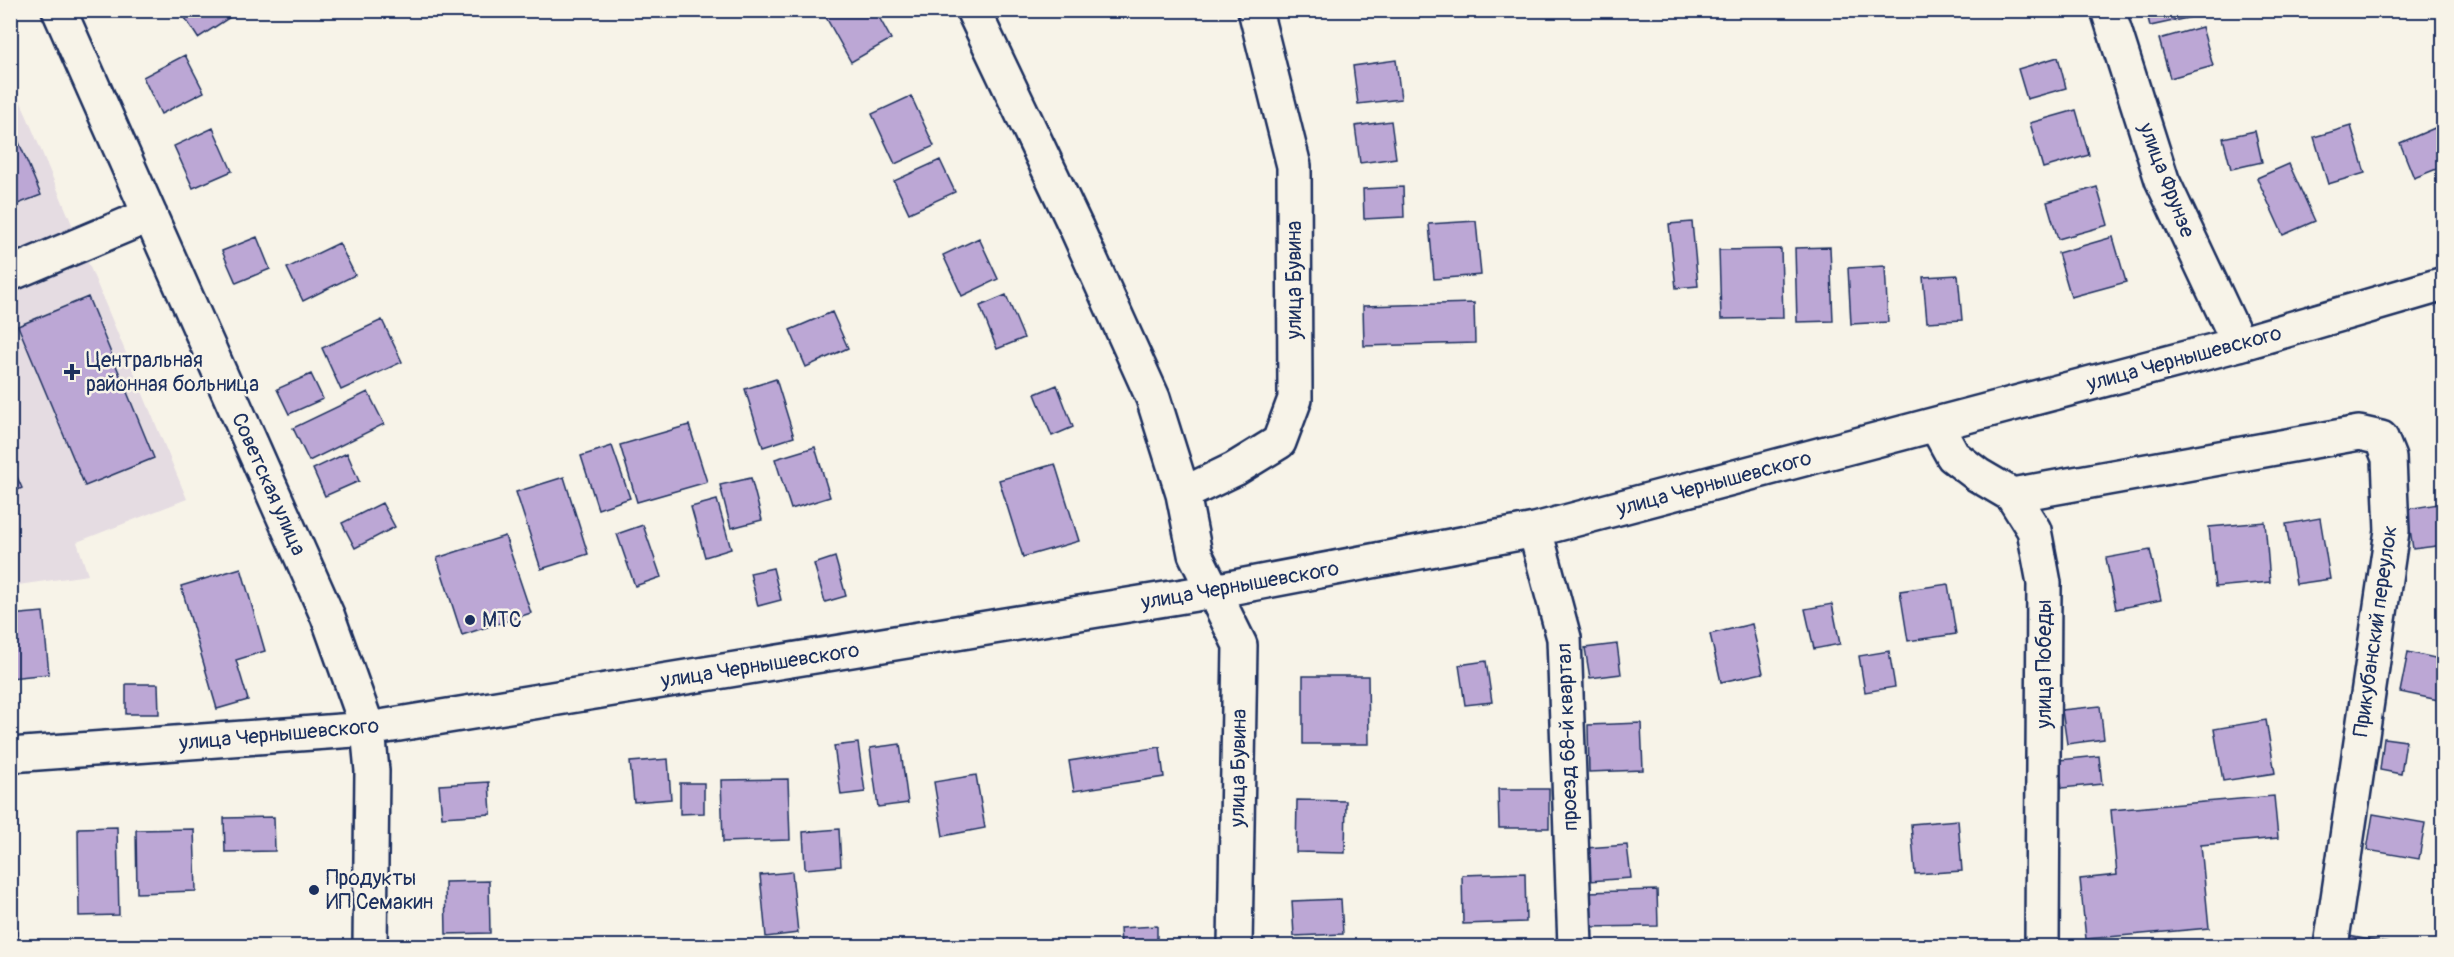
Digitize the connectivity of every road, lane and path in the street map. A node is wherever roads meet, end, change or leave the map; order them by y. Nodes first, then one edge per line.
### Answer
1 (59, 10) edge
2 (973, 10) edge
3 (1255, 10) edge
4 (2108, 10) edge
5 (150, 215) junction
6 (10, 274) edge
7 (2444, 284) edge
8 (2239, 344) junction
9 (1935, 425) junction
10 (1183, 494) junction
11 (2012, 495) junction
12 (1535, 530) junction
13 (1214, 591) junction
14 (368, 729) junction
15 (10, 755) edge
16 (370, 946) edge
17 (1234, 946) edge
18 (1575, 946) edge
19 (2042, 946) edge
20 (2331, 946) edge

1 - 5 street, Советская улица
2 - 10 street, улица Бувина
3 - 10 street, улица Бувина
4 - 8 street, улица Фрунзе
5 - 6 street
5 - 14 street, Советская улица
7 - 8 street, улица Чернышевского
8 - 9 street, улица Чернышевского
9 - 11 street, улица Победы
9 - 12 street, улица Чернышевского
10 - 13 street, улица Бувина
11 - 19 street, улица Победы
11 - 20 street, Прикубанский переулок
12 - 13 street, улица Чернышевского
12 - 18 street, проезд 68-й квартал
13 - 14 street, улица Чернышевского
13 - 17 street, улица Бувина
14 - 15 street, улица Чернышевского
14 - 16 street, Советская улица

